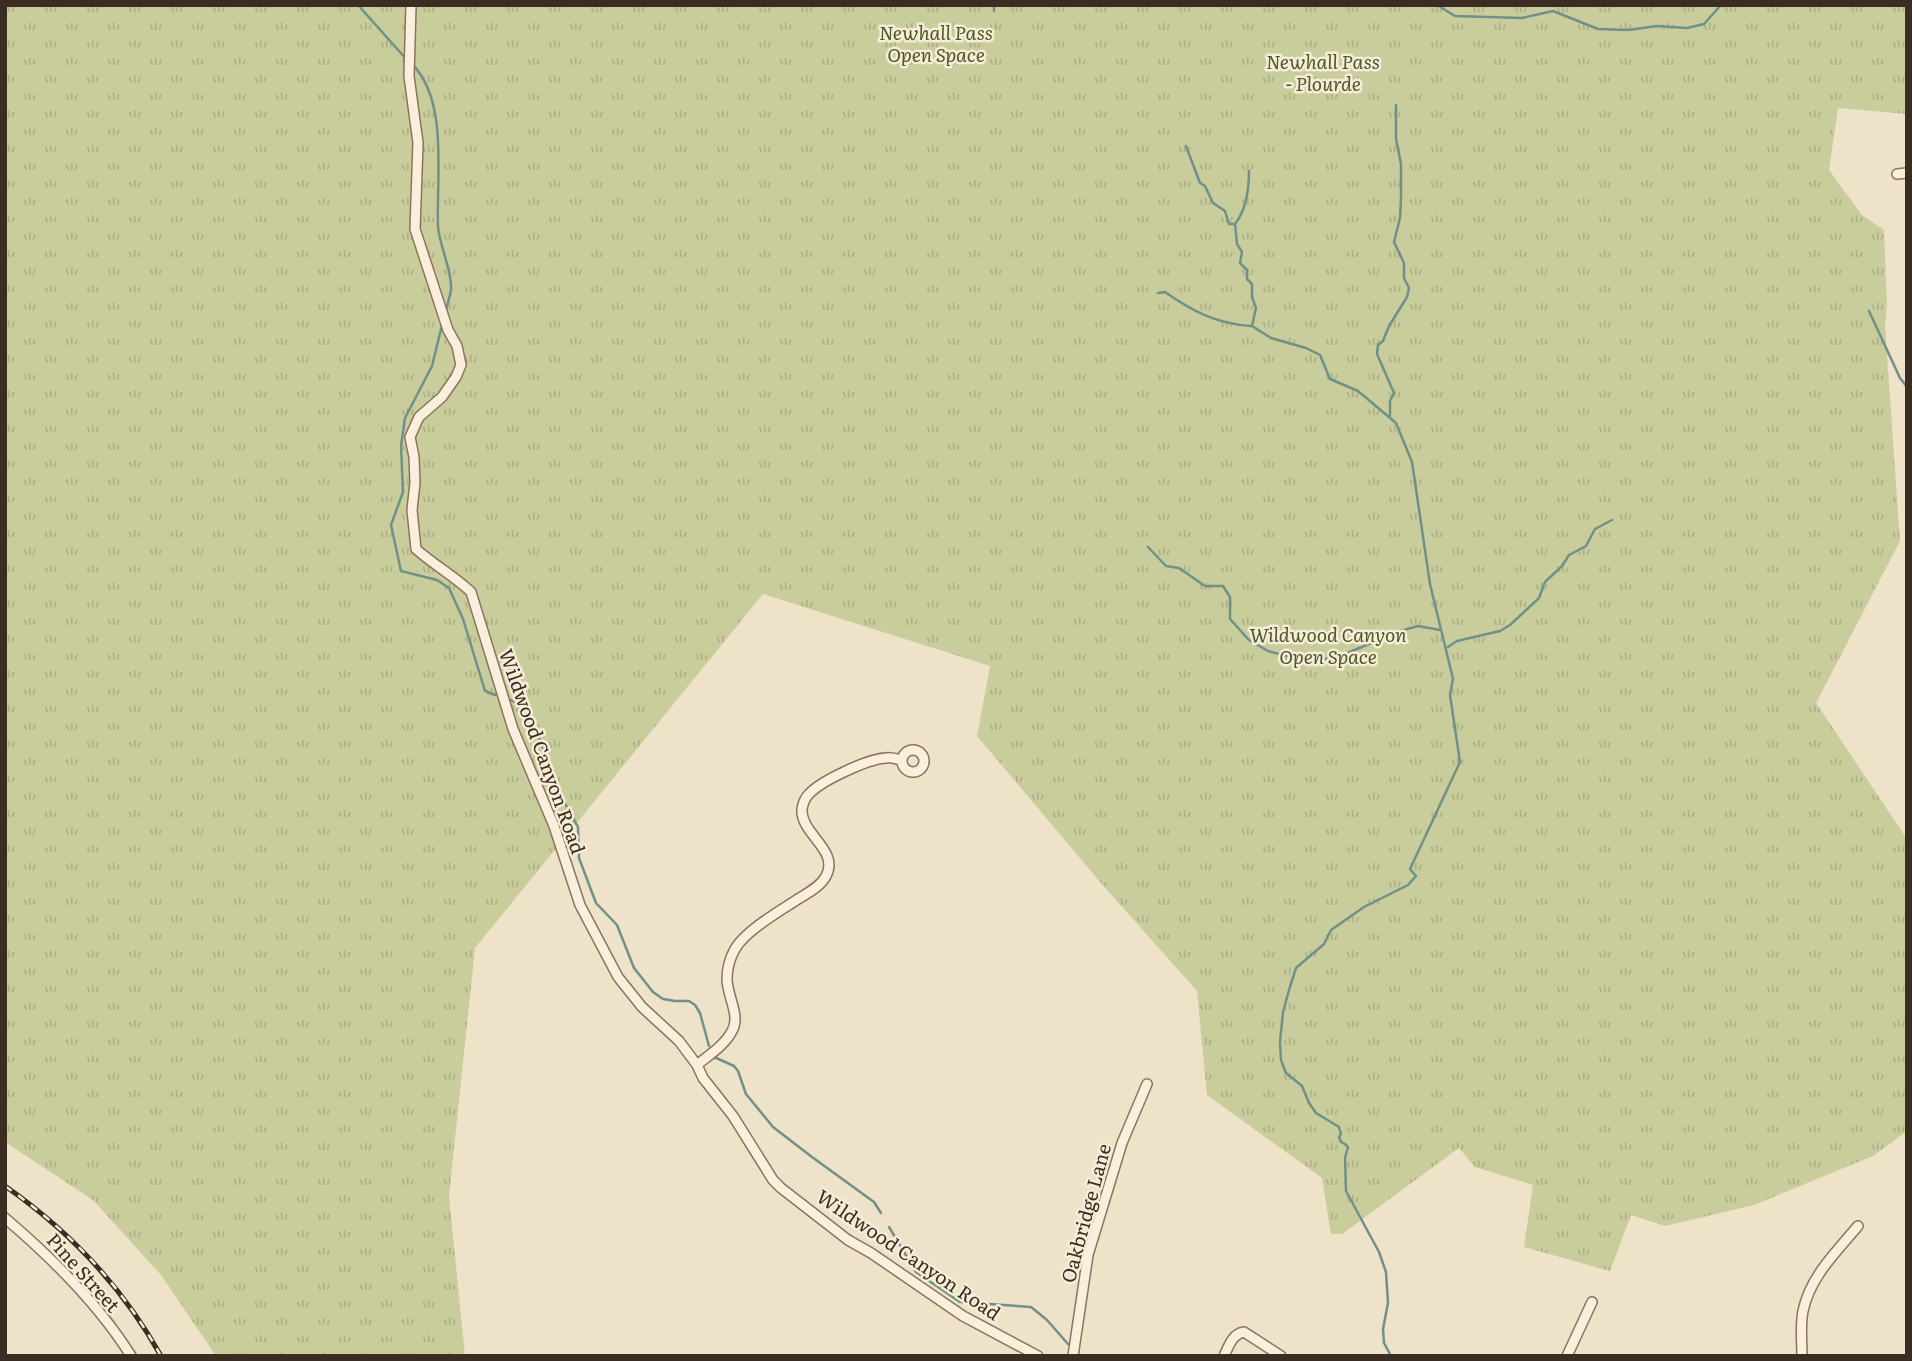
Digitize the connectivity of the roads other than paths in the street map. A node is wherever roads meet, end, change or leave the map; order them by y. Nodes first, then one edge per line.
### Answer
1 (411, 5) edge
2 (901, 760) dead end
3 (697, 1065) junction
4 (1147, 1084) dead end
5 (5, 1218) edge
6 (1858, 1226) dead end
7 (1592, 1302) dead end
8 (131, 1356) edge
9 (1038, 1356) edge
10 (1073, 1356) edge
11 (1224, 1356) edge
12 (1281, 1356) edge
13 (1567, 1356) edge
14 (1802, 1356) edge

1 - 3 street, Wildwood Canyon Road
2 - 3 street
3 - 9 street, Wildwood Canyon Road
4 - 10 street, Oakbridge Lane
5 - 8 street, Pine Street
6 - 14 street
7 - 13 street
11 - 12 street

